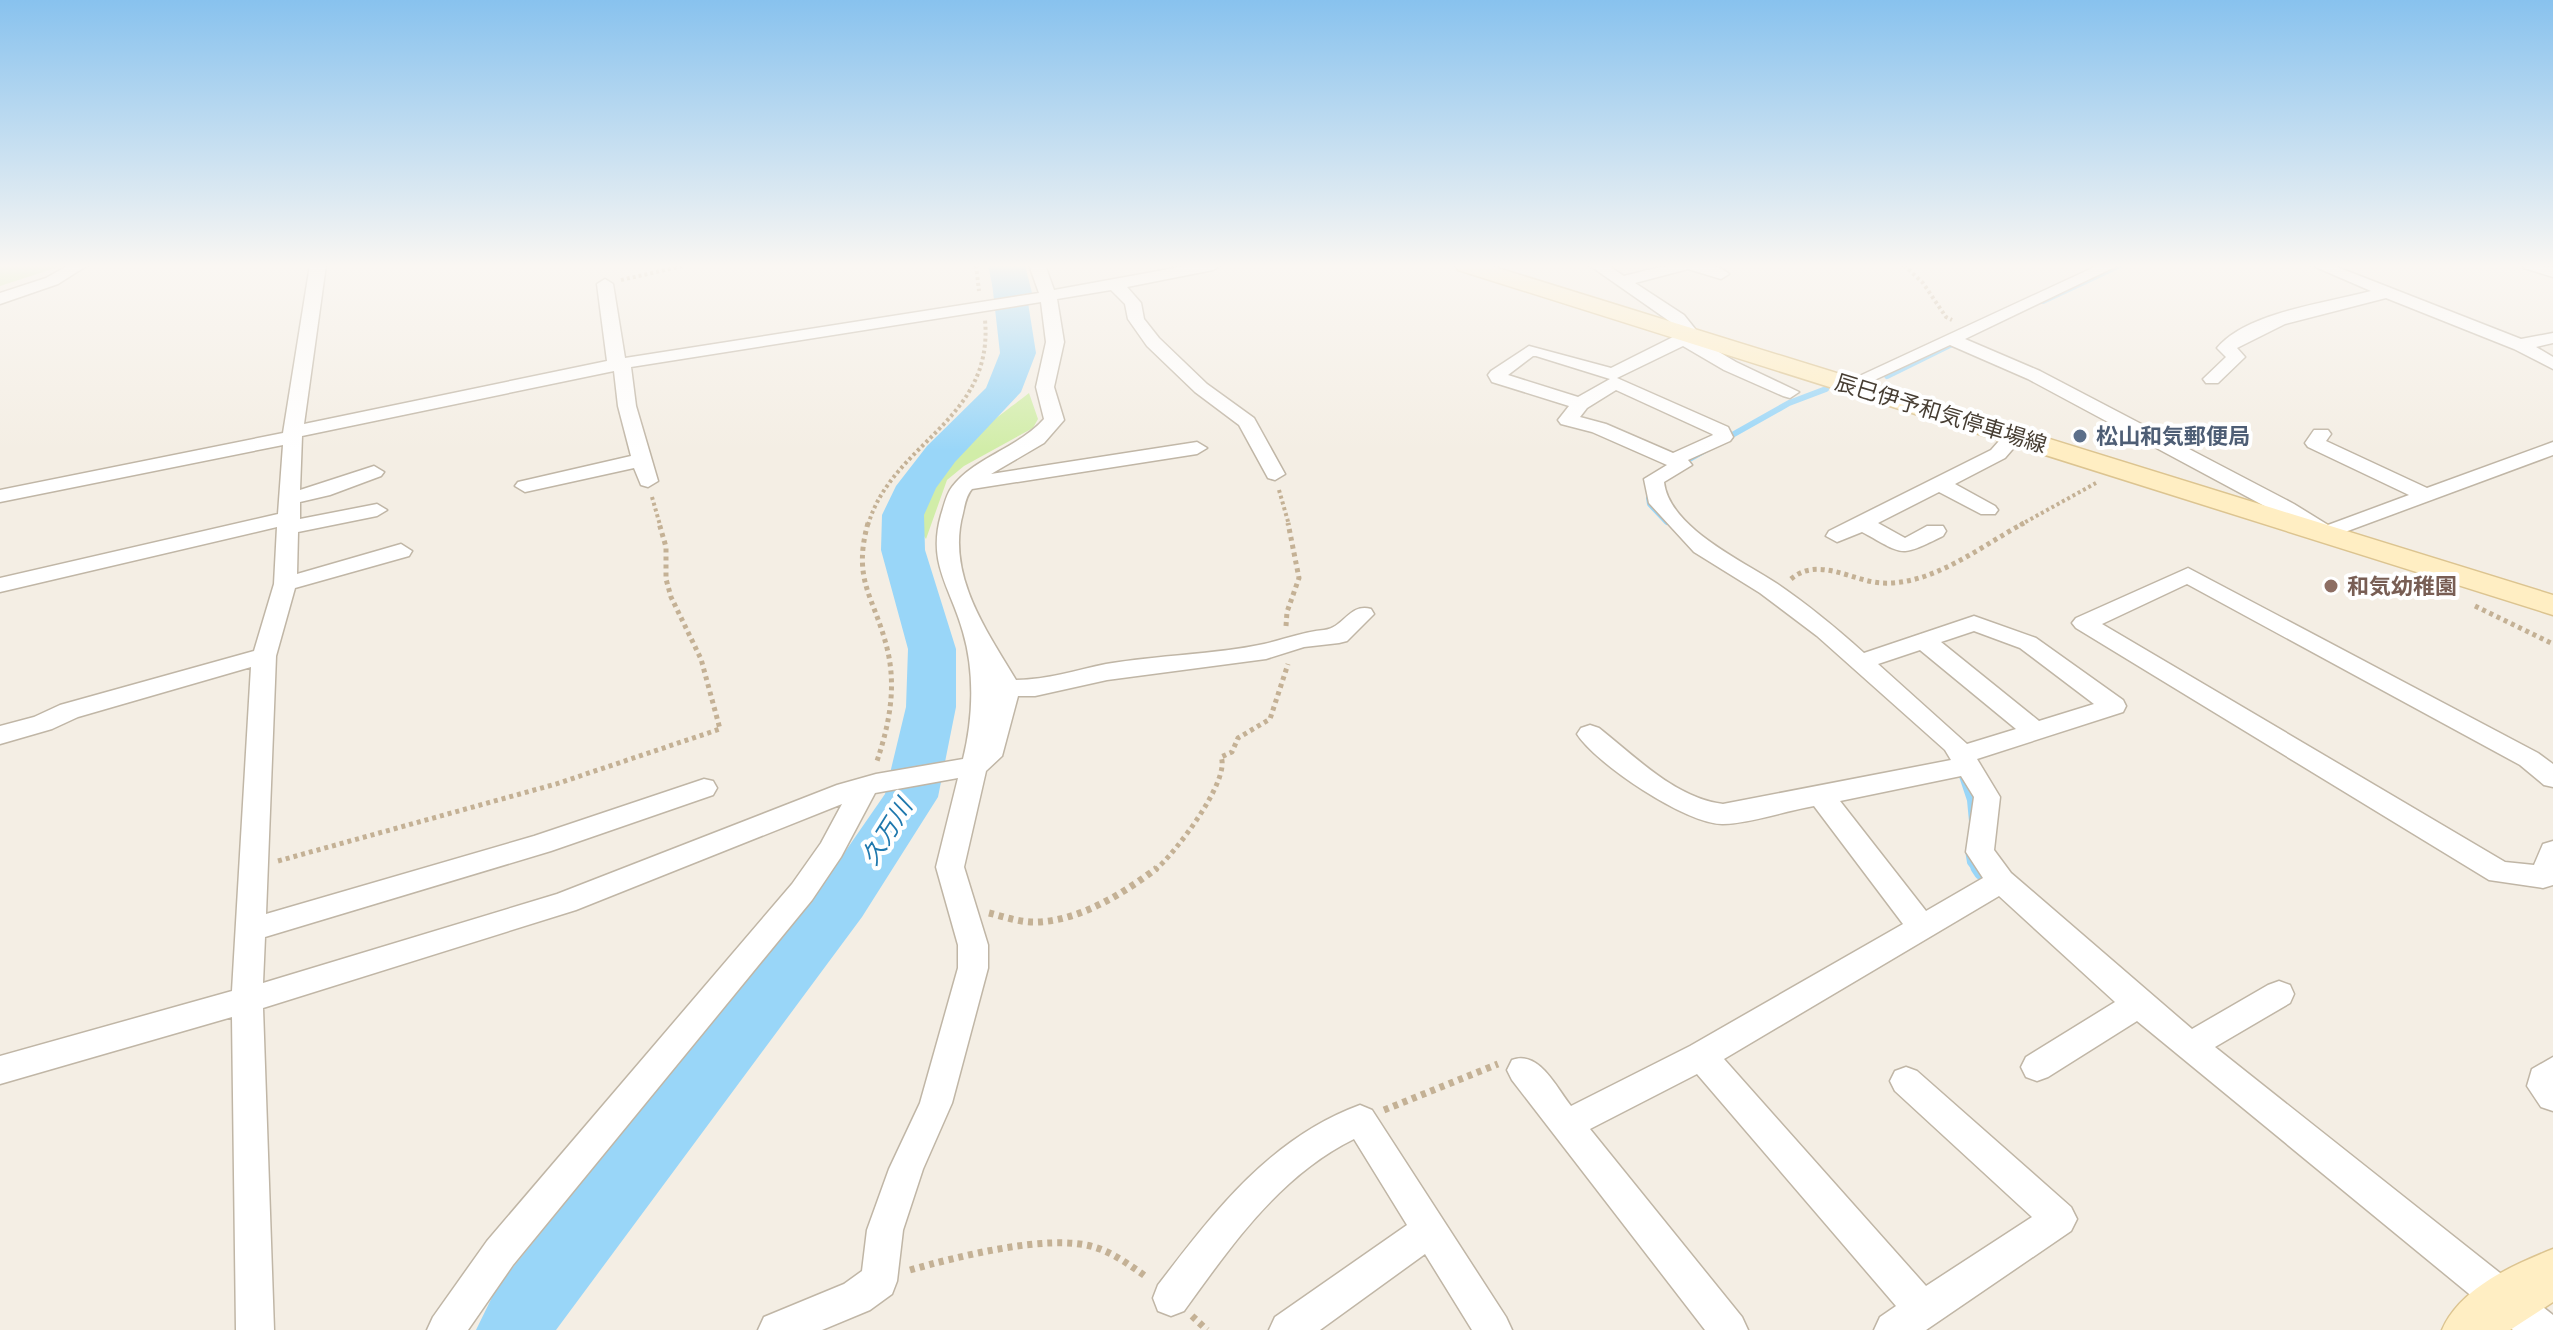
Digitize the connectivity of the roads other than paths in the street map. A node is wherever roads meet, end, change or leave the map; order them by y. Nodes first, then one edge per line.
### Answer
1 (309, 327) edge
2 (613, 327) edge
3 (856, 327) edge
4 (1051, 327) edge
5 (1142, 327) edge
6 (1657, 327) edge
7 (1682, 327) edge
8 (1978, 327) edge
9 (2265, 327) edge
10 (2475, 327) edge
11 (1687, 337) junction
12 (2553, 338) edge
13 (1951, 339) junction
14 (2520, 345) junction
15 (620, 364) junction
16 (2553, 364) edge
17 (1613, 378) junction
18 (2212, 379) dead end
19 (1849, 385) junction
20 (1790, 392) dead end
21 (1580, 404) junction
22 (293, 434) junction
23 (2321, 434) dead end
24 (2014, 436) junction
25 (1197, 448) dead end
26 (2549, 452) edge
27 (642, 460) junction
28 (1673, 460) junction
29 (374, 472) dead end
30 (1275, 474) road end
31 (648, 481) road end
32 (1939, 484) junction
33 (964, 485) junction
34 (525, 486) dead end
35 (2426, 495) junction
36 (0, 496) edge
37 (377, 510) dead end
38 (1988, 510) dead end
39 (290, 515) junction
40 (1862, 523) junction
41 (1935, 531) dead end
42 (2326, 533) junction
43 (1837, 536) dead end
44 (401, 551) dead end
45 (285, 584) junction
46 (0, 585) edge
47 (2553, 605) edge
48 (1363, 614) dead end
49 (975, 632) junction
50 (1923, 640) junction
51 (264, 656) junction
52 (1861, 662) junction
53 (1008, 688) junction
54 (2035, 731) junction
55 (1590, 734) dead end
56 (0, 735) edge
57 (1964, 760) junction
58 (969, 767) junction
59 (2553, 778) edge
60 (871, 785) junction
61 (704, 788) dead end
62 (1821, 795) junction
63 (2553, 851) edge
64 (2001, 881) junction
65 (1922, 927) junction
66 (250, 930) junction
67 (2279, 994) dead end
68 (247, 999) junction
69 (2138, 1004) junction
70 (2190, 1046) junction
71 (1701, 1056) junction
72 (2037, 1067) dead end
73 (0, 1070) edge
74 (1523, 1070) road end
75 (2553, 1071) edge
76 (1906, 1081) dead end
77 (2553, 1097) edge
78 (1565, 1125) junction
79 (1429, 1230) junction
80 (2553, 1274) edge
81 (1171, 1298) road end
82 (1923, 1310) junction
83 (2506, 1320) edge
84 (255, 1330) edge
85 (446, 1330) edge
86 (777, 1330) edge
87 (1288, 1330) edge
88 (1493, 1330) edge
89 (1729, 1330) edge
90 (1893, 1330) edge

1 - 22 street
2 - 15 street
3 - 15 street
4 - 33 street
5 - 30 street
6 - 11 main road, 辰巳伊予和気停車場線
7 - 11 street
8 - 13 street
9 - 18 street
10 - 14 street
11 - 17 street
11 - 19 main road, 辰巳伊予和気停車場線
11 - 20 street
12 - 14 street
13 - 19 street
13 - 42 street
14 - 16 street
15 - 22 street
15 - 27 street
17 - 21 street
17 - 21 street
17 - 28 street
19 - 24 main road, 辰巳伊予和気停車場線
21 - 28 street
22 - 36 street
22 - 39 street
23 - 35 street
24 - 32 street
24 - 42 main road, 辰巳伊予和気停車場線
25 - 33 street
26 - 35 street
27 - 31 street
27 - 34 street
28 - 52 street
29 - 39 street
32 - 38 street
32 - 40 street
33 - 49 street
35 - 42 street
37 - 39 street
39 - 45 street
39 - 46 street
40 - 41 street
40 - 43 street
42 - 47 main road, 辰巳伊予和気停車場線
44 - 45 street
45 - 51 street
48 - 53 street
49 - 53 street
49 - 58 street
50 - 52 street
50 - 54 street
50 - 54 street
51 - 56 street
51 - 66 street
52 - 57 street
53 - 58 street
54 - 57 street
55 - 62 street
57 - 62 street
57 - 64 street
58 - 60 street
58 - 86 street
59 - 63 street
60 - 68 street
60 - 85 street
61 - 66 street
62 - 65 street
64 - 65 street
64 - 69 street
65 - 71 street
66 - 68 street
67 - 70 street
68 - 73 street
68 - 84 street
69 - 70 street
69 - 72 street
70 - 83 street
71 - 78 street
71 - 82 street
74 - 78 street
75 - 77 street
76 - 82 street
78 - 89 street
79 - 81 street
79 - 87 street
79 - 88 street
80 - 83 main road
82 - 90 street

